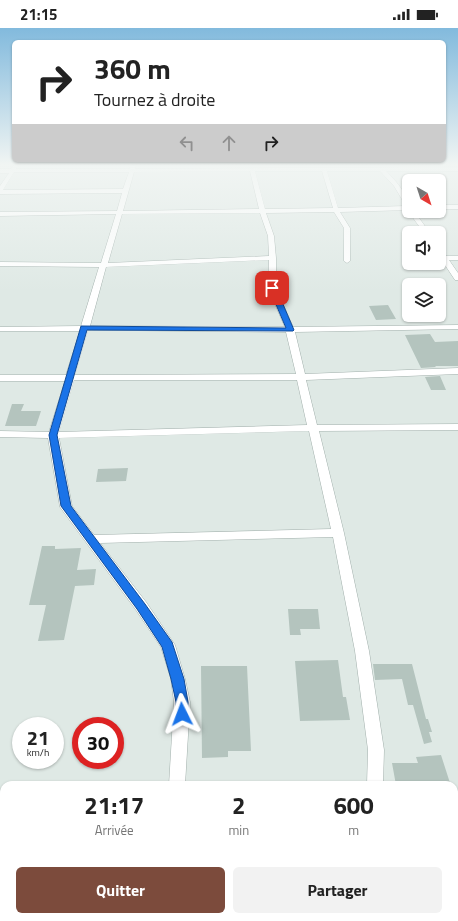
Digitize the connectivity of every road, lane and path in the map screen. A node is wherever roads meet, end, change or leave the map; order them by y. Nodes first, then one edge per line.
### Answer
1 (120, 208) edge
2 (393, 208) edge
3 (262, 210) junction
4 (336, 210) junction
5 (119, 212) junction
6 (0, 214) edge
7 (273, 258) junction
8 (446, 258) edge
9 (458, 258) edge
10 (347, 261) dead end
11 (446, 261) edge
12 (0, 264) edge
13 (103, 265) junction
14 (458, 278) edge
15 (458, 327) edge
16 (84, 328) junction
17 (0, 329) edge
18 (290, 330) junction
19 (458, 370) edge
20 (301, 377) junction
21 (0, 378) edge
22 (69, 378) junction
23 (458, 427) edge
24 (314, 428) junction
25 (0, 434) edge
26 (53, 435) junction
27 (338, 533) junction
28 (90, 539) junction
29 (177, 781) edge
30 (375, 781) edge

1 - 5 street
2 - 4 street
3 - 4 street
3 - 5 street
3 - 7 street
4 - 10 street
5 - 6 street
5 - 13 street
7 - 13 street
7 - 18 street
8 - 9 street
11 - 14 street
12 - 13 street
13 - 16 street
15 - 18 street
16 - 17 street
16 - 18 street
16 - 22 street
18 - 20 street
19 - 20 street
20 - 22 street
20 - 24 street
21 - 22 street
22 - 26 street
23 - 24 street
24 - 26 street
24 - 27 street
25 - 26 street
26 - 28 street
27 - 28 street
27 - 30 street
28 - 29 street

